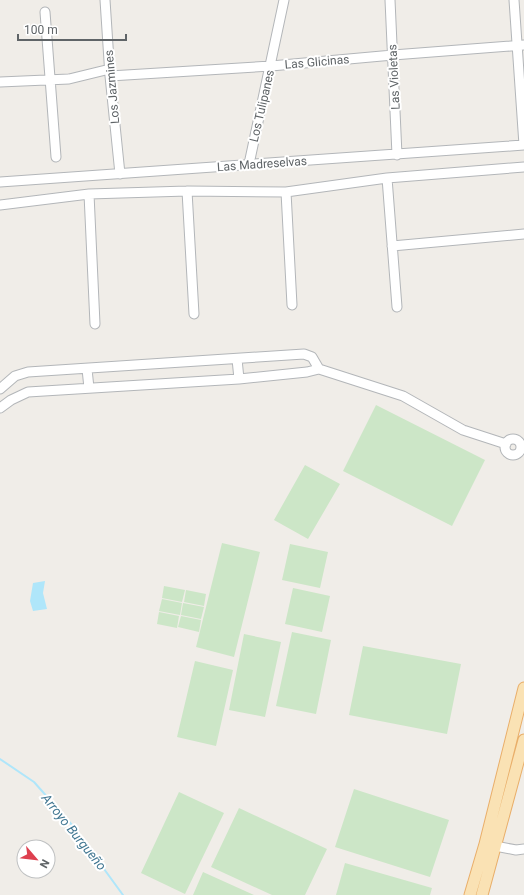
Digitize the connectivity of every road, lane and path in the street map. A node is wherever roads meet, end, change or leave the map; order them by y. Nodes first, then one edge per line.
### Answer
1 (105, 0) edge
2 (284, 0) edge
3 (390, 0) edge
4 (514, 0) edge
5 (45, 12) dead end
6 (520, 45) edge
7 (393, 55) junction
8 (271, 66) junction
9 (110, 72) junction
10 (50, 79) junction
11 (0, 82) edge
12 (524, 145) edge
13 (397, 155) junction
14 (56, 158) dead end
15 (249, 164) junction
16 (524, 167) edge
17 (120, 174) junction
18 (387, 178) junction
19 (0, 182) edge
20 (187, 191) junction
21 (286, 192) junction
22 (89, 194) junction
23 (0, 205) edge
24 (524, 234) edge
25 (392, 246) junction
26 (292, 306) dead end
27 (397, 307) dead end
28 (194, 314) dead end
29 (95, 324) dead end
30 (237, 359) junction
31 (87, 369) junction
32 (319, 369) junction
33 (239, 379) junction
34 (12, 380) junction
35 (89, 388) junction
36 (0, 390) edge
37 (11, 400) junction
38 (0, 408) edge
39 (521, 440) edge
40 (506, 444) junction
41 (522, 453) edge
42 (524, 688) edge
43 (524, 740) edge
44 (485, 844) junction
45 (496, 846) junction
46 (524, 849) edge
47 (470, 895) edge
48 (482, 895) edge

1 - 9 street, Los Jazmines
2 - 8 street, Los Tulipanes
3 - 7 street, Las Violetas
4 - 6 street
5 - 10 street
6 - 7 street, Las Glicinas
6 - 12 street
7 - 8 street, Las Glicinas
7 - 13 street, Las Violetas
8 - 9 street, Las Glicinas
8 - 15 street, Los Tulipanes
9 - 10 street, Las Glicinas
9 - 17 street, Los Jazmines
10 - 11 street, Las Glicinas
10 - 14 street
12 - 13 street, Las Madreselvas
13 - 15 street, Las Madreselvas
15 - 17 street, Las Madreselvas
16 - 18 street
17 - 19 street, Las Madreselvas
18 - 21 street
18 - 25 street
20 - 21 street
20 - 22 street
20 - 28 street
21 - 26 street
22 - 23 street
22 - 29 street
24 - 25 street
25 - 27 street
30 - 31 street
30 - 32 street
30 - 33 street
31 - 34 street
31 - 35 street
32 - 33 street
32 - 40 street
33 - 35 street
34 - 36 street
34 - 37 street
35 - 37 street
37 - 38 street
39 - 40 street
39 - 41 street
40 - 41 street
42 - 44 main road
43 - 45 main road
44 - 45 street
44 - 47 main road
45 - 46 street
45 - 48 main road

